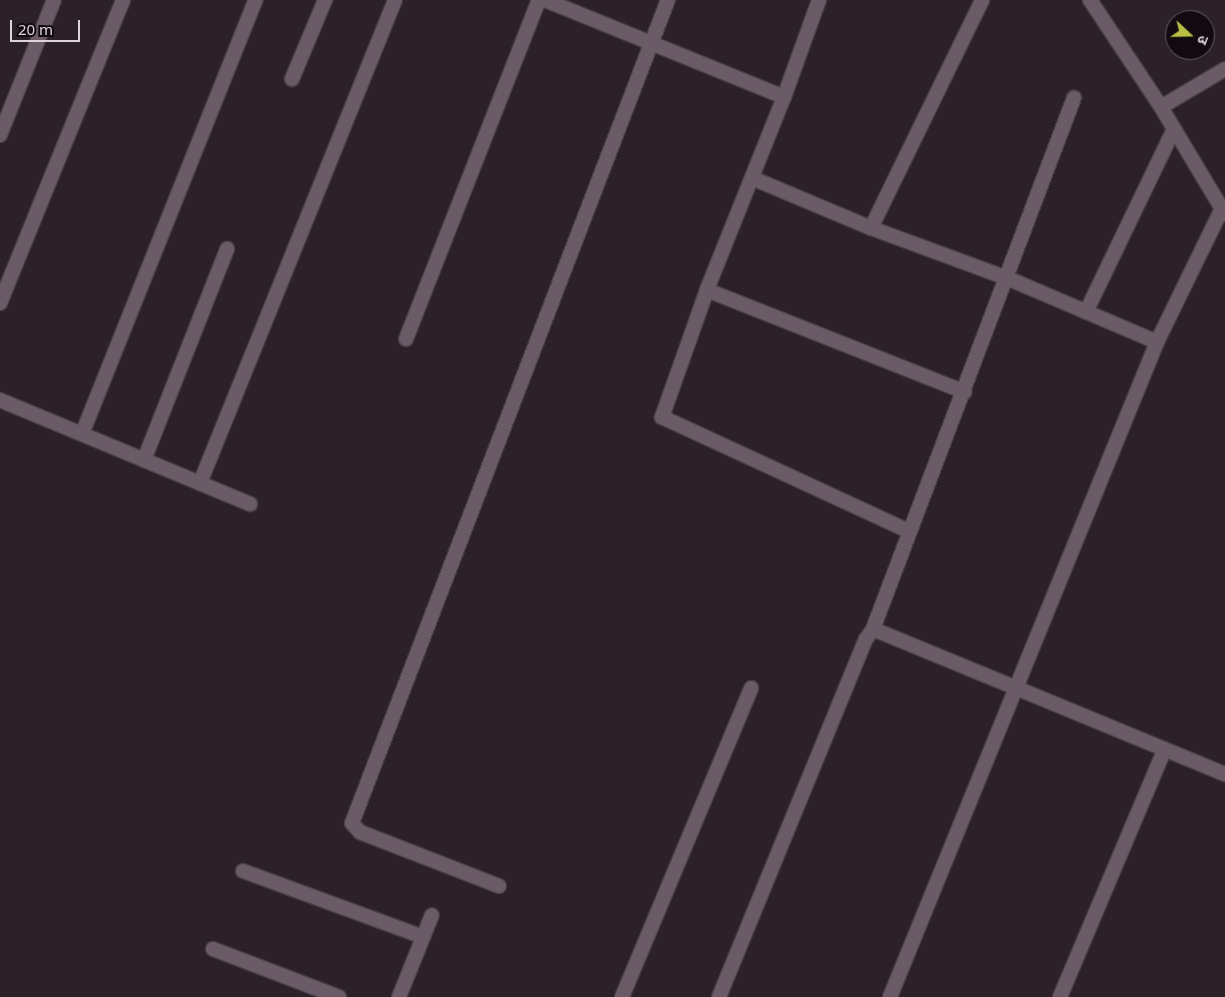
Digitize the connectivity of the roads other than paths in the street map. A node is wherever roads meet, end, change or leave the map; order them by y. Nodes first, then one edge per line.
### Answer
1 (54, 0) edge
2 (123, 0) edge
3 (256, 0) edge
4 (325, 0) edge
5 (394, 0) edge
6 (539, 0) edge
7 (545, 0) edge
8 (668, 0) edge
9 (819, 0) edge
10 (982, 0) edge
11 (1090, 0) edge
12 (651, 42) junction
13 (1225, 69) edge
14 (292, 79) dead end
15 (784, 97) junction
16 (1074, 98) dead end
17 (1161, 107) junction
18 (1174, 129) junction
19 (0, 135) edge
20 (752, 178) junction
21 (1224, 212) edge
22 (871, 228) junction
23 (227, 249) dead end
24 (1007, 278) junction
25 (707, 290) junction
26 (0, 303) edge
27 (1086, 312) junction
28 (406, 339) dead end
29 (1157, 342) junction
30 (964, 392) junction
31 (0, 400) edge
32 (82, 434) junction
33 (144, 460) junction
34 (200, 483) junction
35 (250, 504) dead end
36 (909, 531) junction
37 (873, 629) junction
38 (1016, 686) junction
39 (751, 688) dead end
40 (1164, 750) junction
41 (1225, 774) edge
42 (243, 871) dead end
43 (499, 886) dead end
44 (432, 915) dead end
45 (423, 936) junction
46 (213, 949) dead end
47 (339, 997) edge
48 (399, 997) edge
49 (622, 997) edge
50 (719, 997) edge
51 (890, 997) edge
52 (1060, 997) edge

1 - 19 street
2 - 26 street
3 - 32 street
4 - 14 street
5 - 34 street
6 - 28 street
7 - 12 street
8 - 12 street
9 - 15 street
10 - 22 street
11 - 17 street
12 - 15 street
12 - 43 street
13 - 17 street
15 - 20 street
16 - 24 street
17 - 18 street
18 - 21 street
18 - 27 street
20 - 22 street
20 - 25 street
21 - 29 street
22 - 24 street
23 - 33 street
24 - 27 street
24 - 30 street
25 - 30 street
25 - 36 street
27 - 29 street
29 - 38 street
30 - 36 street
31 - 32 street
32 - 33 street
33 - 34 street
34 - 35 street
36 - 37 street
37 - 38 street
37 - 50 street
38 - 40 street
38 - 51 street
39 - 49 street
40 - 41 street
40 - 52 street
42 - 45 street
44 - 45 street
45 - 48 street
46 - 47 street

